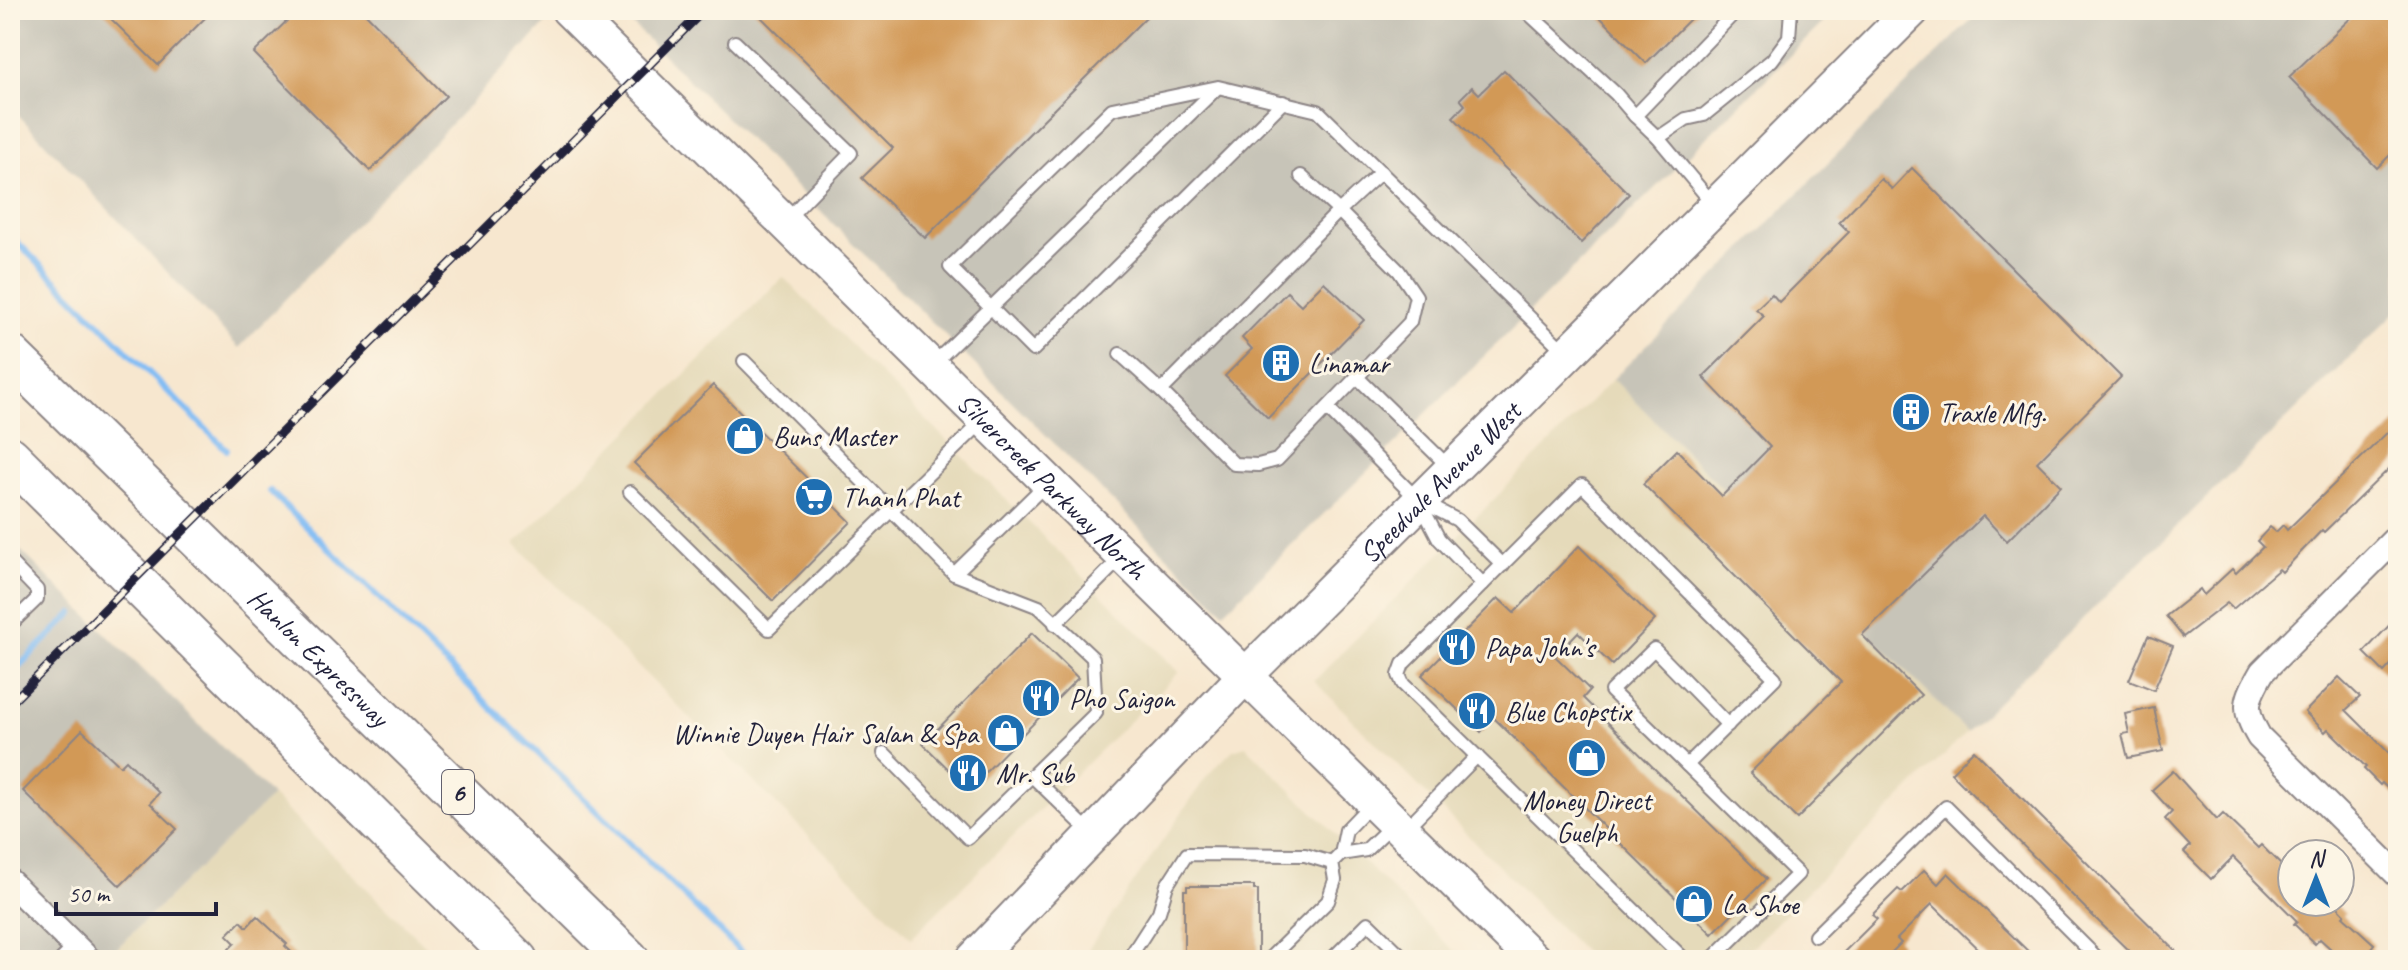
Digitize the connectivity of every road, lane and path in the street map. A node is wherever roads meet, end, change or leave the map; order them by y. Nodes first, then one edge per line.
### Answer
1 (569, 10) edge
2 (1525, 10) edge
3 (1737, 10) edge
4 (1791, 10) edge
5 (1912, 10) edge
6 (735, 42) dead end
7 (1218, 87) junction
8 (1283, 102) junction
9 (1635, 116) junction
10 (1658, 138) junction
11 (1381, 172) junction
12 (1301, 176) dead end
13 (1715, 207) junction
14 (1339, 211) junction
15 (784, 222) junction
16 (990, 309) junction
17 (1120, 354) dead end
18 (1567, 354) junction
19 (10, 355) edge
20 (744, 361) dead end
21 (930, 367) junction
22 (1358, 378) junction
23 (1161, 391) junction
24 (1328, 409) junction
25 (984, 420) junction
26 (10, 457) edge
27 (1451, 470) junction
28 (1047, 482) junction
29 (630, 492) dead end
30 (1419, 501) junction
31 (892, 509) junction
32 (2398, 536) edge
33 (1123, 556) junction
34 (10, 562) edge
35 (1503, 565) junction
36 (954, 574) junction
37 (1483, 584) junction
38 (1055, 624) junction
39 (10, 625) edge
40 (1246, 675) junction
41 (1728, 725) junction
42 (884, 753) dead end
43 (1477, 756) junction
44 (1687, 765) junction
45 (1032, 776) junction
46 (1391, 819) junction
47 (1092, 834) junction
48 (1336, 858) junction
49 (2398, 875) edge
50 (10, 882) edge
51 (1815, 936) dead end
52 (75, 955) edge
53 (517, 960) edge
54 (629, 960) edge
55 (973, 960) edge
56 (1128, 960) edge
57 (1268, 960) edge
58 (1331, 960) edge
59 (1406, 960) edge
60 (1534, 960) edge
61 (1685, 960) edge
62 (1711, 960) edge
63 (2099, 960) edge

1 - 15 main road, Silvercreek Parkway North
2 - 9 lane
3 - 9 lane
4 - 10 lane
5 - 13 main road, Speedvale Avenue West
6 - 15 lane
7 - 8 lane
7 - 16 lane
7 - 16 lane
8 - 11 lane
8 - 16 lane
9 - 10 lane
10 - 13 lane
11 - 14 lane
11 - 18 lane
12 - 14 lane
13 - 18 main road, Speedvale Avenue West
14 - 22 lane
14 - 23 lane
15 - 21 main road, Silvercreek Parkway North
16 - 21 lane
17 - 23 lane
18 - 27 main road, Speedvale Avenue West
19 - 54 highway, Hanlon Expressway / 6
20 - 31 lane
21 - 25 main road, Silvercreek Parkway North
22 - 24 lane
22 - 27 lane
23 - 24 lane
24 - 30 lane
25 - 28 main road, Silvercreek Parkway North
25 - 31 lane
26 - 53 highway
27 - 30 main road, Speedvale Avenue West
28 - 33 main road, Silvercreek Parkway North
28 - 36 lane
29 - 31 lane
30 - 35 lane
30 - 37 lane
30 - 40 main road, Speedvale Avenue West
31 - 36 lane
32 - 49 street
33 - 38 lane
33 - 40 main road, Silvercreek Parkway North
34 - 39 lane
35 - 37 lane
35 - 41 lane
36 - 38 lane
37 - 43 lane
38 - 45 lane
40 - 46 main road, Silvercreek Parkway North
40 - 47 main road, Speedvale Avenue West
41 - 44 lane
41 - 44 lane
42 - 45 lane
43 - 46 lane
43 - 61 lane
44 - 62 lane
45 - 47 lane
46 - 48 lane
46 - 48 lane
46 - 60 main road, Silvercreek Parkway North
47 - 55 main road, Speedvale Avenue West
48 - 56 lane
48 - 57 lane
50 - 52 street
51 - 63 lane
58 - 59 lane

